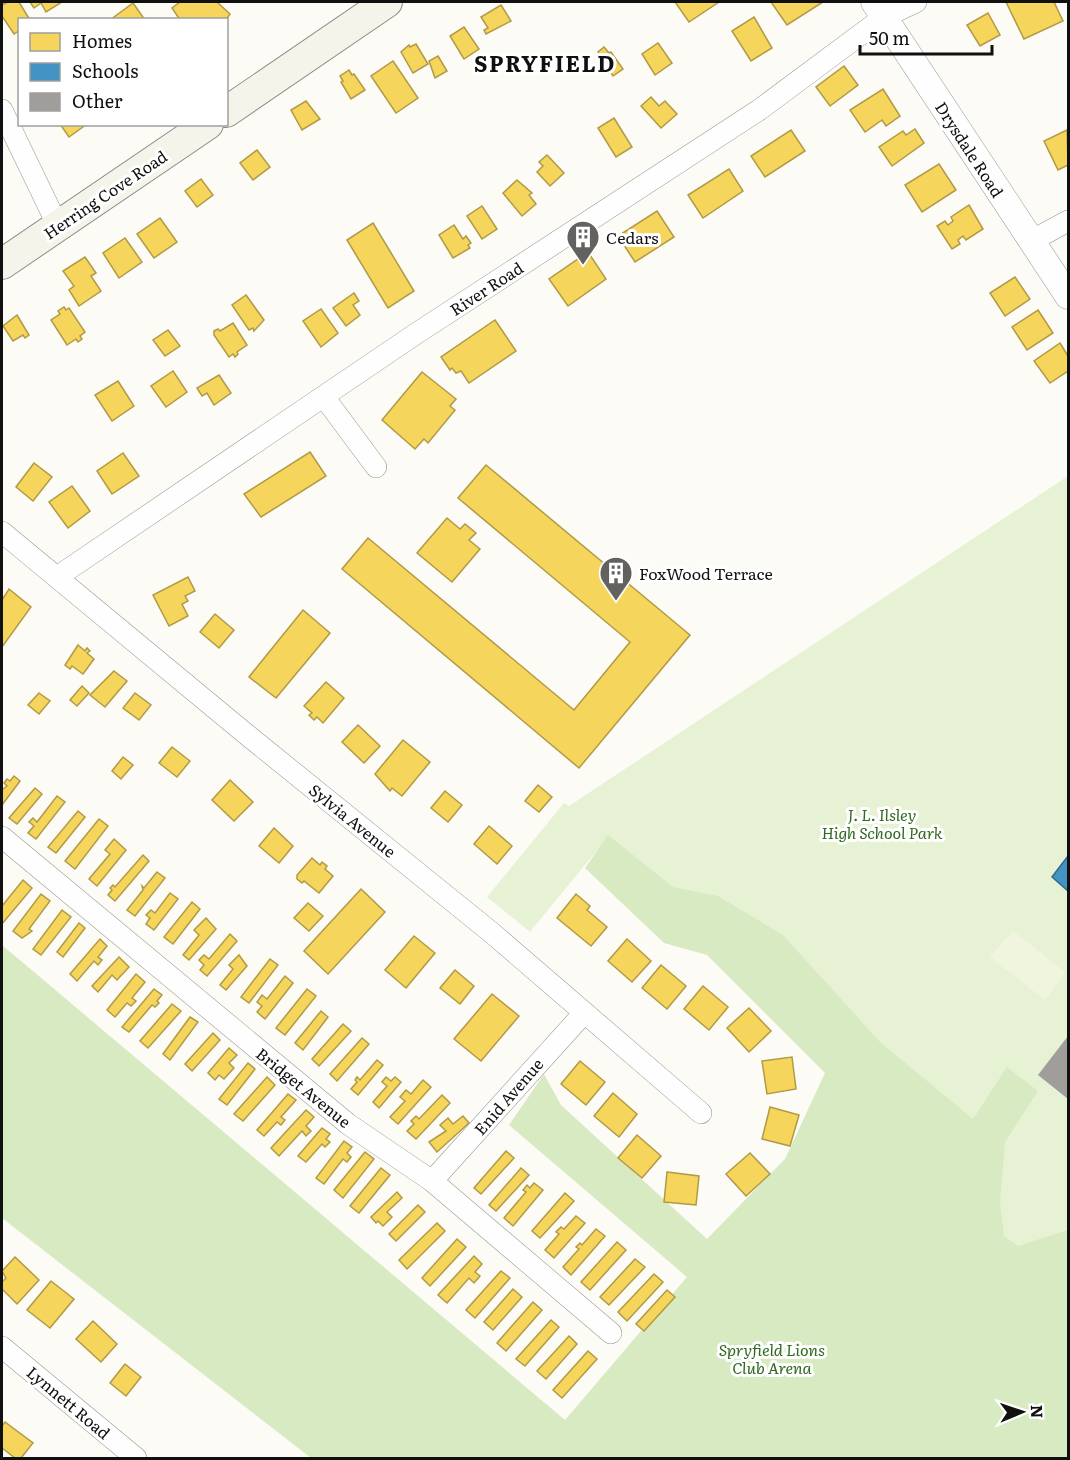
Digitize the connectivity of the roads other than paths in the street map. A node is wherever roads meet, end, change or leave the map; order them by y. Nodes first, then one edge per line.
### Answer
1 (387, 2) edge
2 (916, 2) edge
3 (879, 9) edge
4 (2, 110) edge
5 (228, 111) edge
6 (205, 126) edge
7 (1068, 221) edge
8 (58, 226) junction
9 (1030, 241) junction
10 (2, 264) edge
11 (1068, 296) edge
12 (324, 397) junction
13 (376, 467) dead end
14 (2, 532) edge
15 (57, 577) junction
16 (2, 837) edge
17 (584, 1013) junction
18 (701, 1113) dead end
19 (432, 1180) junction
20 (611, 1333) dead end
21 (2, 1347) edge
22 (136, 1458) edge

1 - 5 main road
2 - 3 street, River Road
3 - 9 street, Drysdale Road
3 - 12 street, River Road
4 - 8 street
6 - 8 main road, Herring Cove Road
7 - 9 street
8 - 10 main road, Herring Cove Road
9 - 11 street, Drysdale Road
12 - 13 street
12 - 15 street, River Road
14 - 15 street, Sylvia Avenue
15 - 17 street, Sylvia Avenue
16 - 19 street, Bridget Avenue
17 - 18 street, Sylvia Avenue
17 - 19 street, Enid Avenue
19 - 20 street, Bridget Avenue
21 - 22 street, Lynnett Road

